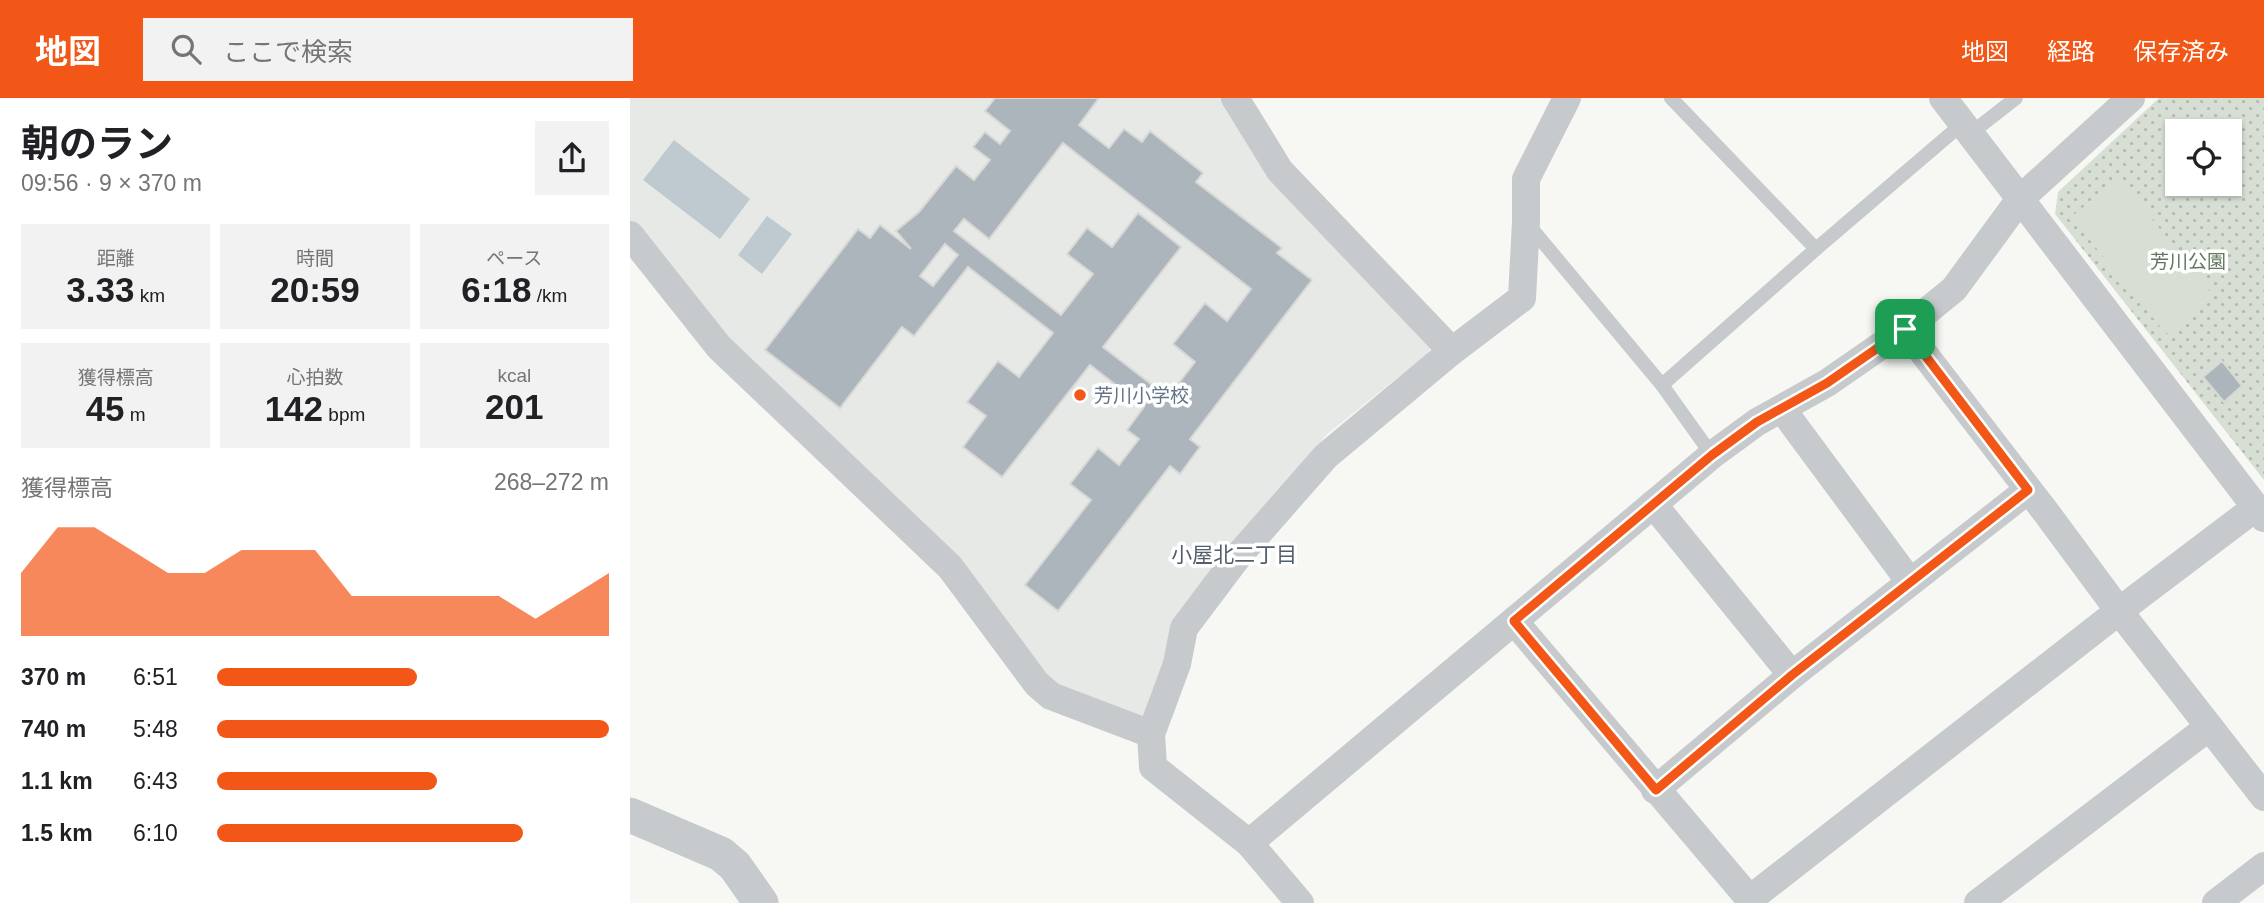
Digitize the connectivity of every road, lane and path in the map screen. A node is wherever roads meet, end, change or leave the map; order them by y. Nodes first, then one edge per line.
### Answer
1 (1235, 98) edge
2 (1567, 98) edge
3 (1671, 98) edge
4 (1942, 98) edge
5 (2016, 98) edge
6 (2131, 98) edge
7 (1966, 129) junction
8 (2020, 199) junction
9 (1526, 222) junction
10 (630, 235) edge
11 (1816, 249) junction
12 (1905, 329) junction
13 (1452, 351) junction
14 (1662, 385) junction
15 (1782, 409) junction
16 (1712, 455) junction
17 (2028, 490) junction
18 (1653, 504) junction
19 (2260, 513) edge
20 (1910, 582) junction
21 (2119, 611) junction
22 (1514, 621) junction
23 (1792, 675) junction
24 (2209, 726) junction
25 (1151, 734) junction
26 (1656, 790) junction
27 (2264, 797) edge
28 (630, 815) edge
29 (1249, 844) junction
30 (2264, 866) edge
31 (1751, 901) edge
32 (761, 903) edge
33 (1300, 903) edge
34 (1978, 903) edge
35 (2216, 903) edge

1 - 13 street
2 - 9 street
3 - 11 lane
4 - 7 street
5 - 7 lane
6 - 8 street
7 - 8 street
7 - 11 lane
8 - 12 street
8 - 19 street
9 - 13 street
9 - 14 lane
10 - 25 street
11 - 14 lane
12 - 15 street
12 - 17 street
13 - 25 street
14 - 16 lane
15 - 16 street
15 - 20 street
16 - 18 street
17 - 20 street
17 - 21 street
18 - 22 street
18 - 23 street
19 - 21 street
20 - 23 street
21 - 24 street
21 - 31 street
22 - 26 street
22 - 29 street
23 - 26 street
24 - 27 street
24 - 34 street
25 - 29 street
26 - 31 street
28 - 32 street
29 - 33 street
30 - 35 street

